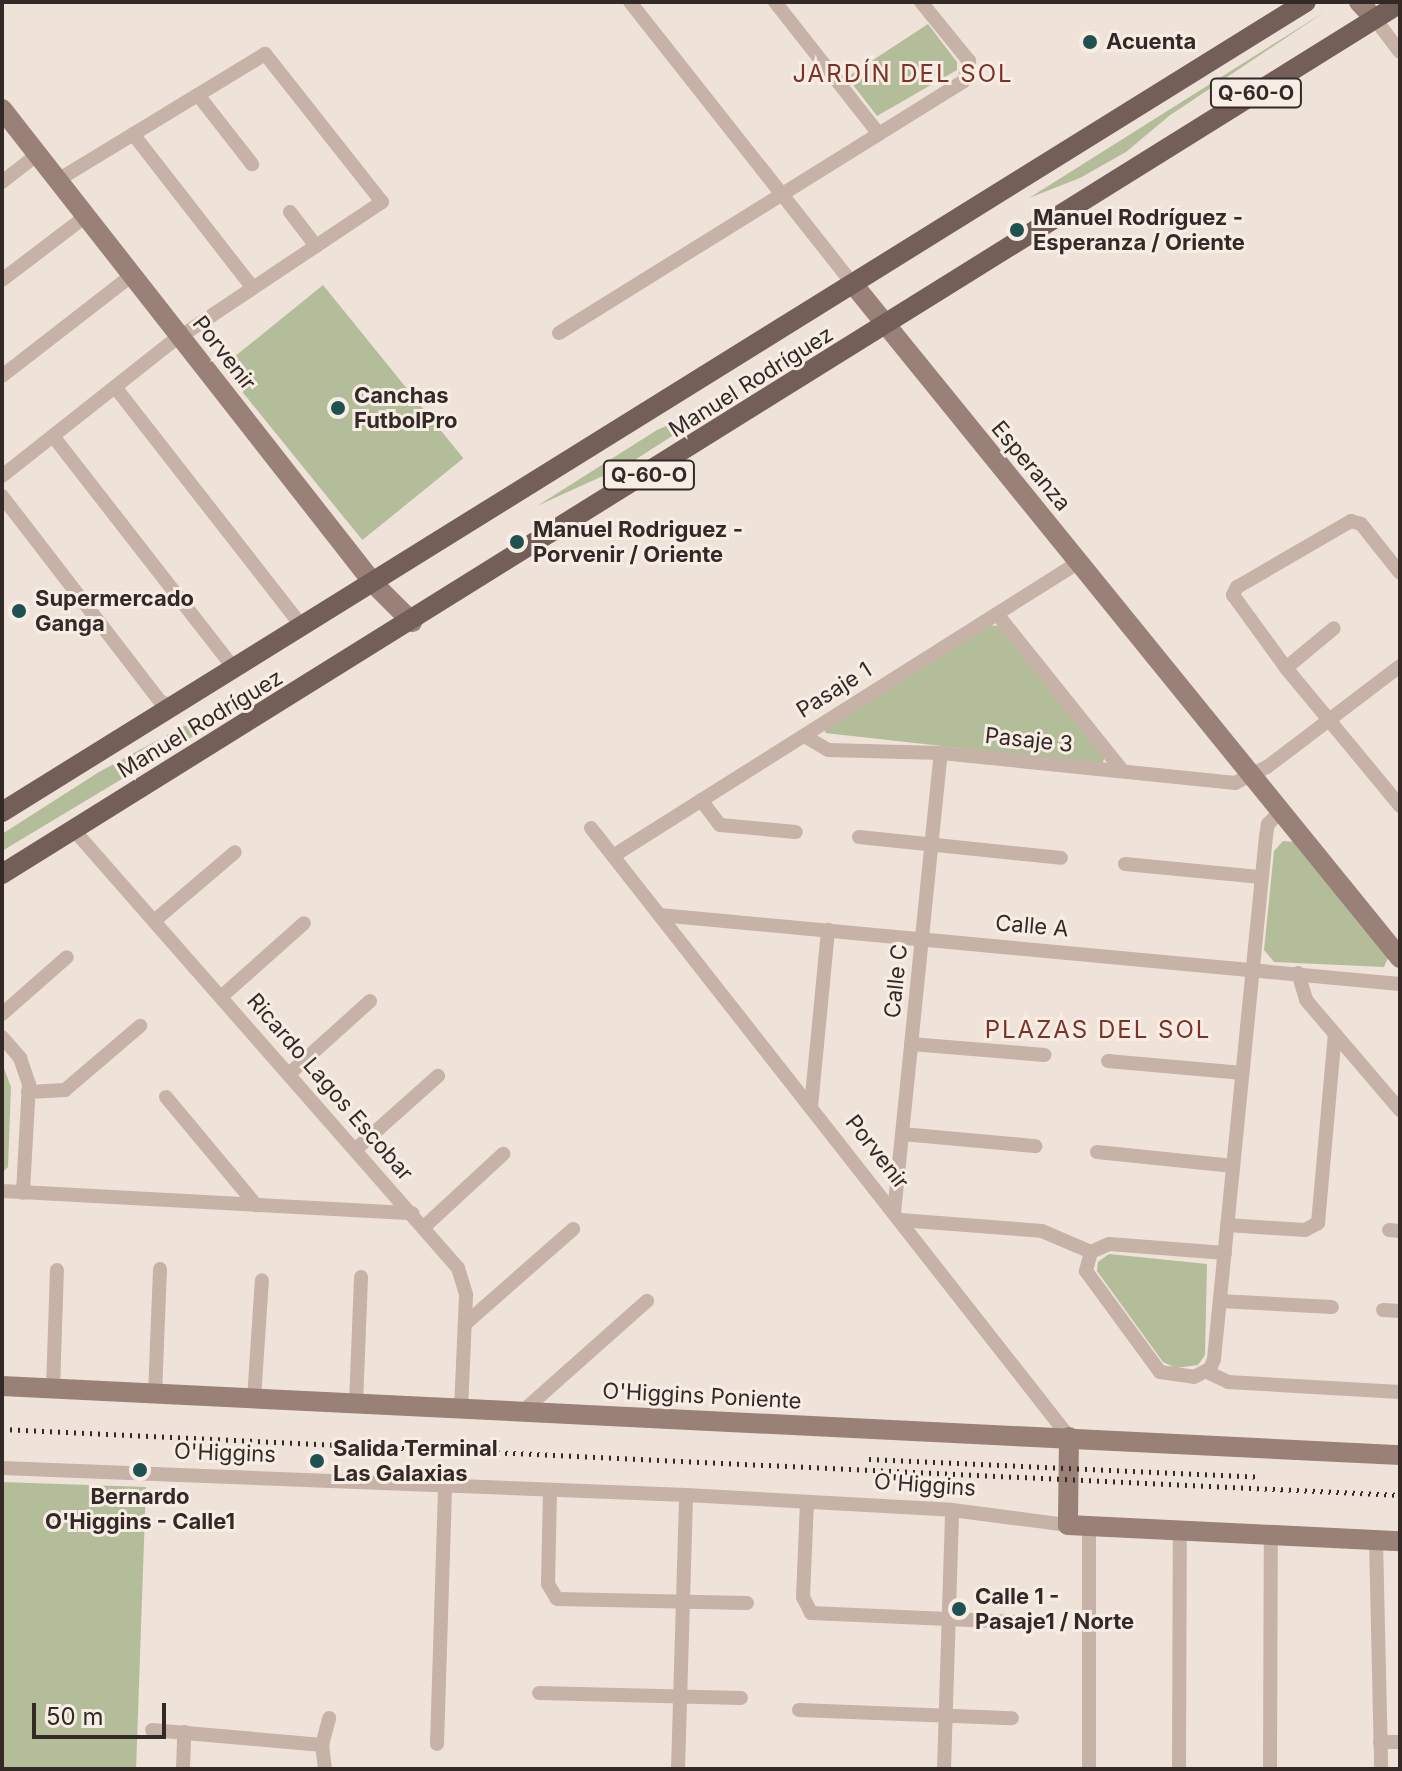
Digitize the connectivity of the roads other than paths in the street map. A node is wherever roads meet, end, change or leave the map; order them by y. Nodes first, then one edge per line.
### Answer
1 (630, 2) edge
2 (775, 2) edge
3 (921, 2) edge
4 (1306, 2) edge
5 (1359, 2) edge
6 (1400, 3) edge
7 (1375, 19) junction
8 (1400, 52) edge
9 (198, 95) junction
10 (2, 109) edge
11 (133, 134) junction
12 (879, 134) junction
13 (38, 154) junction
14 (252, 164) dead end
15 (58, 180) junction
16 (2, 182) edge
17 (783, 194) junction
18 (290, 212) dead end
19 (86, 216) junction
20 (316, 246) junction
21 (132, 275) junction
22 (2, 280) edge
23 (853, 284) junction
24 (253, 288) junction
25 (885, 326) junction
26 (559, 333) dead end
27 (181, 336) junction
28 (2, 376) edge
29 (115, 387) junction
30 (53, 436) junction
31 (2, 476) edge
32 (2, 496) edge
33 (1079, 562) junction
34 (1400, 573) edge
35 (374, 584) junction
36 (997, 614) junction
37 (412, 622) junction
38 (303, 628) junction
39 (1334, 628) dead end
40 (1400, 666) edge
41 (1286, 668) junction
42 (235, 670) junction
43 (173, 708) junction
44 (1327, 719) junction
45 (804, 736) junction
46 (941, 753) junction
47 (1123, 771) junction
48 (1253, 777) junction
49 (701, 800) junction
50 (1400, 806) edge
51 (1281, 811) junction
52 (2, 812) edge
53 (591, 828) dead end
54 (73, 829) junction
55 (796, 832) dead end
56 (859, 837) dead end
57 (931, 845) junction
58 (235, 852) dead end
59 (613, 856) junction
60 (1061, 858) dead end
61 (1125, 864) dead end
62 (2, 874) edge
63 (1261, 877) junction
64 (660, 915) junction
65 (154, 921) junction
66 (304, 923) dead end
67 (828, 930) junction
68 (922, 939) junction
69 (67, 957) dead end
70 (1400, 958) edge
71 (1252, 968) junction
72 (1298, 973) junction
73 (1400, 984) edge
74 (221, 997) junction
75 (370, 1001) dead end
76 (2, 1014) edge
77 (140, 1026) dead end
78 (1335, 1034) junction
79 (2, 1037) edge
80 (911, 1044) junction
81 (1045, 1055) dead end
82 (1108, 1061) dead end
83 (1242, 1073) junction
84 (289, 1074) junction
85 (438, 1076) dead end
86 (28, 1092) junction
87 (166, 1097) dead end
88 (811, 1107) junction
89 (1400, 1110) edge
90 (902, 1134) junction
91 (1035, 1146) dead end
92 (356, 1149) junction
93 (1097, 1152) dead end
94 (503, 1154) dead end
95 (1233, 1166) junction
96 (2, 1191) edge
97 (23, 1193) junction
98 (256, 1205) junction
99 (412, 1213) junction
100 (897, 1217) junction
101 (1227, 1225) junction
102 (424, 1227) junction
103 (573, 1229) dead end
104 (1091, 1252) junction
105 (1225, 1253) junction
106 (160, 1269) dead end
107 (57, 1270) dead end
108 (361, 1277) dead end
109 (262, 1280) dead end
110 (647, 1301) dead end
111 (1220, 1301) junction
112 (1332, 1307) dead end
113 (1383, 1310) dead end
114 (1400, 1311) edge
115 (465, 1324) junction
116 (1207, 1372) junction
117 (2, 1386) edge
118 (53, 1389) junction
119 (1400, 1392) edge
120 (155, 1394) junction
121 (254, 1399) junction
122 (356, 1403) junction
123 (461, 1408) junction
124 (523, 1411) junction
125 (1069, 1437) junction
126 (1400, 1455) edge
127 (2, 1468) edge
128 (445, 1486) junction
129 (550, 1490) junction
130 (686, 1495) junction
131 (807, 1502) junction
132 (952, 1510) junction
133 (1068, 1525) junction
134 (1089, 1526) junction
135 (1180, 1531) junction
136 (1271, 1535) junction
137 (1376, 1540) junction
138 (1400, 1541) edge
139 (683, 1602) junction
140 (747, 1603) dead end
141 (949, 1620) junction
142 (1016, 1622) dead end
143 (539, 1693) dead end
144 (680, 1697) junction
145 (741, 1698) dead end
146 (799, 1710) dead end
147 (946, 1715) junction
148 (329, 1718) dead end
149 (1012, 1718) dead end
150 (152, 1730) dead end
151 (184, 1732) junction
152 (1380, 1742) junction
153 (1400, 1742) edge
154 (437, 1744) dead end
155 (322, 1745) junction
156 (183, 1769) edge
157 (325, 1769) edge
158 (678, 1769) edge
159 (944, 1769) edge
160 (1089, 1769) edge
161 (1179, 1769) edge
162 (1270, 1769) edge
163 (1381, 1769) edge

1 - 17 street, Esperanza
2 - 12 street
3 - 12 street
4 - 23 main road, Manuel Rodríguez / Q-60-O
5 - 7 street
6 - 7 main road, Manuel Rodríguez / Q-60-O
7 - 8 street
7 - 25 main road, Manuel Rodríguez / Q-60-O
9 - 11 street
9 - 14 street
9 - 20 street
10 - 13 street, Porvenir
11 - 15 street
11 - 24 street
12 - 17 street
13 - 15 street, Porvenir
13 - 16 street
15 - 19 street, Porvenir
17 - 23 street, Esperanza
17 - 26 street
18 - 20 street
19 - 21 street, Porvenir
19 - 22 street
20 - 24 street
21 - 27 street, Porvenir
21 - 28 street
23 - 25 street, Esperanza
23 - 35 main road, Manuel Rodríguez / Q-60-O
24 - 27 street
25 - 33 street, Esperanza
25 - 37 main road, Manuel Rodríguez / Q-60-O
27 - 29 street
27 - 35 street, Porvenir
29 - 30 street
29 - 38 street
30 - 31 street
30 - 42 street
32 - 43 street
33 - 36 street, Pasaje 1
33 - 48 street, Esperanza
34 - 41 street
35 - 37 street, Porvenir
35 - 38 main road, Manuel Rodríguez / Q-60-O
36 - 45 street, Pasaje 1
36 - 47 street
37 - 54 main road, Manuel Rodríguez / Q-60-O
38 - 42 main road, Manuel Rodríguez / Q-60-O
39 - 41 street
40 - 44 street
41 - 44 street
42 - 43 main road, Manuel Rodríguez / Q-60-O
43 - 52 main road, Manuel Rodríguez / Q-60-O
44 - 48 street
44 - 50 street
45 - 46 street, Pasaje 3
45 - 49 street, Pasaje 1
46 - 47 street, Pasaje 3
46 - 57 street, Calle C
47 - 48 street, Pasaje 3
48 - 51 street, Esperanza
49 - 55 street
49 - 59 street, Pasaje 1
51 - 63 street
51 - 70 street, Esperanza
53 - 59 street, Porvenir
54 - 62 main road, Manuel Rodríguez / Q-60-O
54 - 65 street, Ricardo Lagos Escobar
56 - 57 street
57 - 60 street
57 - 68 street, Calle C
58 - 65 street
59 - 64 street, Porvenir
61 - 63 street
63 - 71 street
64 - 67 street, Calle A
64 - 88 street, Porvenir
65 - 74 street, Ricardo Lagos Escobar
66 - 74 street
67 - 68 street, Calle A
67 - 88 street
68 - 71 street, Calle A
68 - 80 street, Calle C
69 - 76 street
71 - 72 street, Calle A
71 - 83 street
72 - 73 street, Calle A
72 - 78 street
74 - 84 street, Ricardo Lagos Escobar
75 - 84 street
77 - 86 street
78 - 89 street
78 - 101 street
79 - 86 street
80 - 81 street
80 - 90 street, Calle C
82 - 83 street
83 - 95 street
84 - 92 street, Ricardo Lagos Escobar
85 - 92 street
86 - 97 street
87 - 98 street
88 - 100 street, Porvenir
90 - 91 street
90 - 100 street, Calle C
92 - 99 street, Ricardo Lagos Escobar
93 - 95 street
94 - 102 street
95 - 101 street
96 - 97 street
97 - 98 street
98 - 99 street
99 - 102 street, Ricardo Lagos Escobar
100 - 104 street
100 - 125 street, Porvenir
101 - 105 street
102 - 115 street, Ricardo Lagos Escobar
103 - 115 street
104 - 105 street
104 - 116 street
105 - 111 street
106 - 120 street
107 - 118 street
108 - 122 street
109 - 121 street
110 - 124 street
111 - 112 street
111 - 116 street
113 - 114 street
115 - 123 street, Ricardo Lagos Escobar
116 - 119 street
117 - 118 street, O'Higgins Poniente
118 - 120 street, O'Higgins Poniente
120 - 121 street, O'Higgins Poniente
121 - 122 street, O'Higgins Poniente
122 - 123 street, O'Higgins Poniente
123 - 124 street, O'Higgins Poniente
124 - 125 street, O'Higgins Poniente
125 - 126 street, O'Higgins Poniente
125 - 133 street
127 - 128 street, O'Higgins
128 - 129 street, O'Higgins
128 - 154 street
129 - 130 street, O'Higgins
129 - 139 street
130 - 131 street, O'Higgins
130 - 139 street
131 - 132 street, O'Higgins
131 - 141 street
132 - 133 street, O'Higgins
132 - 141 street
133 - 134 street, O'Higgins
134 - 135 street, O'Higgins
134 - 160 street
135 - 136 street, O'Higgins
135 - 161 street
136 - 137 street, O'Higgins
136 - 162 street
137 - 138 street, O'Higgins
137 - 152 street
139 - 140 street
139 - 144 street
141 - 142 street
141 - 147 street
143 - 144 street
144 - 145 street
144 - 158 street
146 - 147 street
147 - 149 street
147 - 159 street
148 - 155 street
150 - 151 street
151 - 155 street
151 - 156 street
152 - 153 street
152 - 163 street
155 - 157 street

